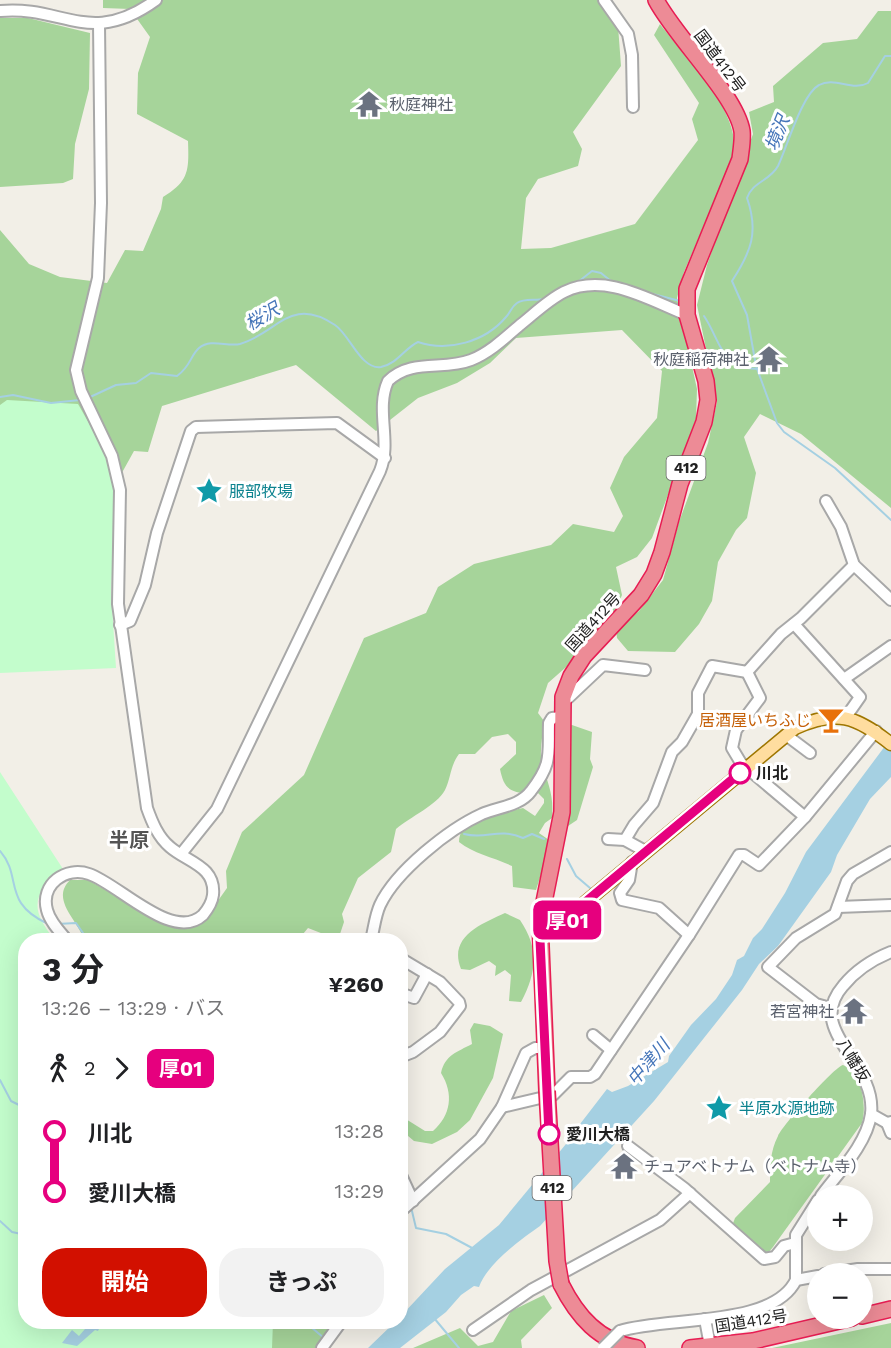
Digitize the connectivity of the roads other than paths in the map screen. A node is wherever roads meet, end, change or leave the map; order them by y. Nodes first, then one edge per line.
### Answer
1 (156, 0) edge
2 (604, 0) edge
3 (656, 0) edge
4 (0, 11) edge
5 (99, 24) junction
6 (633, 107) dead end
7 (687, 315) junction
8 (385, 458) junction
9 (826, 501) dead end
10 (854, 565) junction
11 (891, 600) edge
12 (794, 624) junction
13 (120, 625) junction
14 (891, 646) edge
15 (645, 670) dead end
16 (747, 672) junction
17 (844, 679) junction
18 (563, 697) junction
19 (561, 717) junction
20 (846, 717) junction
21 (876, 731) junction
22 (786, 735) junction
23 (891, 744) edge
24 (810, 753) dead end
25 (746, 767) junction
26 (805, 817) junction
27 (608, 839) dead end
28 (626, 840) junction
29 (645, 851) junction
30 (891, 852) edge
31 (181, 854) junction
32 (632, 862) junction
33 (891, 905) edge
34 (838, 907) junction
35 (61, 933) edge
36 (373, 933) edge
37 (689, 935) junction
38 (540, 940) junction
39 (891, 952) edge
40 (408, 963) edge
41 (427, 974) junction
42 (408, 996) edge
43 (830, 1008) junction
44 (592, 1035) dead end
45 (545, 1048) junction
46 (611, 1050) junction
47 (408, 1054) edge
48 (502, 1107) junction
49 (871, 1113) junction
50 (890, 1126) edge
51 (628, 1146) dead end
52 (829, 1185) edge
53 (408, 1190) edge
54 (690, 1193) junction
55 (413, 1201) junction
56 (408, 1205) edge
57 (807, 1214) edge
58 (795, 1243) junction
59 (873, 1269) edge
60 (891, 1269) edge
61 (807, 1278) edge
62 (796, 1280) junction
63 (891, 1309) edge
64 (873, 1313) edge
65 (705, 1319) junction
66 (807, 1328) edge
67 (336, 1329) edge
68 (473, 1330) dead end
69 (710, 1346) junction
70 (322, 1348) edge
71 (603, 1348) edge
72 (637, 1348) edge
73 (690, 1348) edge

1 - 5 street
2 - 6 street
3 - 7 highway, 国道412号 / 412
4 - 5 street
5 - 13 street
7 - 8 street
7 - 18 highway, 国道412号 / 412
8 - 13 street
8 - 31 street
9 - 10 street
10 - 11 street
10 - 12 street
12 - 16 street
12 - 17 street
13 - 31 street
14 - 17 street
15 - 18 street
16 - 25 street
16 - 28 street
17 - 20 street
18 - 19 highway, 国道412号 / 412
19 - 36 street
19 - 38 highway, 国道412号 / 412
20 - 21 main road
20 - 22 main road
21 - 23 main road
21 - 26 street
22 - 24 street
22 - 25 main road
25 - 26 street
25 - 29 main road
26 - 37 street
27 - 28 street
28 - 29 street
29 - 32 main road
30 - 34 street
31 - 35 street
32 - 37 street
32 - 38 main road
33 - 34 street
34 - 43 street
37 - 46 street
38 - 45 highway, 国道412号 / 412
39 - 43 street
40 - 41 street
41 - 42 street
41 - 47 street
43 - 49 street, 八幡坂
44 - 46 street
45 - 48 street
45 - 72 highway, 国道412号 / 412, bridge
46 - 48 street
48 - 55 street
49 - 50 street
49 - 52 street
51 - 54 street
53 - 55 street
54 - 58 street
54 - 68 street
55 - 56 street
57 - 58 street
58 - 62 street
59 - 60 street
61 - 62 street
62 - 65 street
63 - 64 highway
65 - 69 street
65 - 71 street, bridge
66 - 69 highway, 国道412号
67 - 70 street
69 - 73 highway, 国道412号

